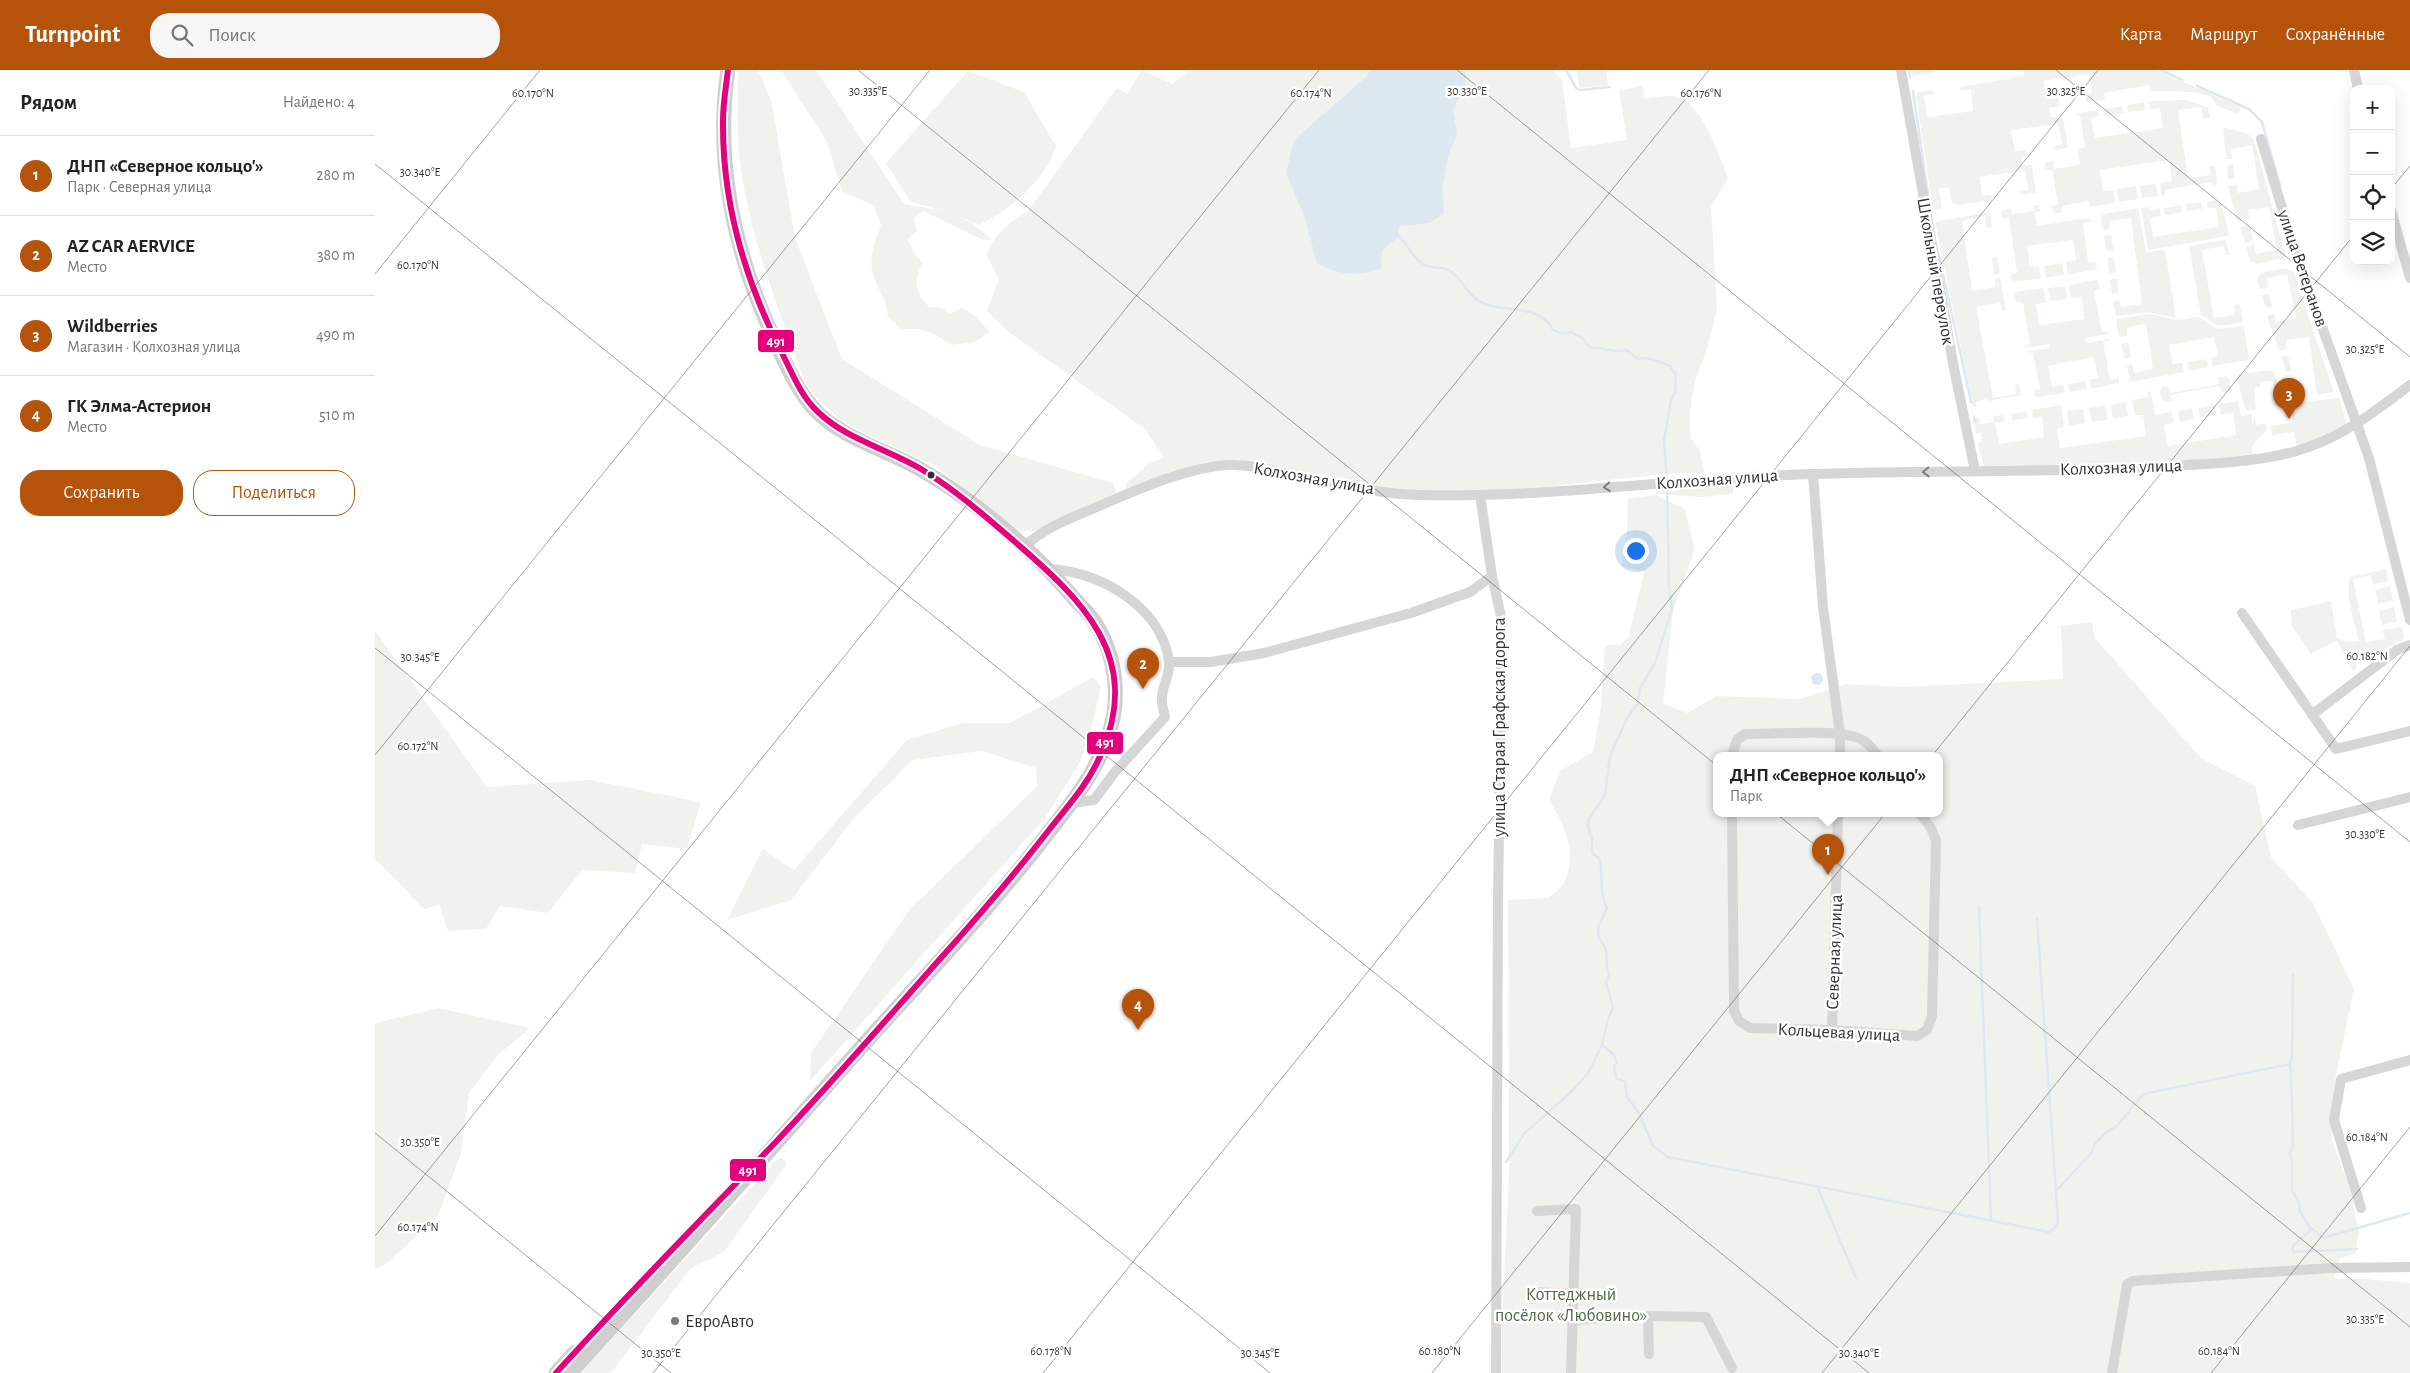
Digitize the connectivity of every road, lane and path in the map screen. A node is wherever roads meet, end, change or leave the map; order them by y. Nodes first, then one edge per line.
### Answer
1 (728, 70) edge
2 (1901, 70) edge
3 (2353, 70) edge
4 (2358, 85) edge
5 (2261, 139) dead end
6 (2394, 220) edge
7 (2410, 278) edge
8 (2410, 385) edge
9 (2357, 425) junction
10 (1975, 471) junction
11 (1813, 474) junction
12 (1480, 495) junction
13 (1024, 547) junction
14 (1047, 569) junction
15 (1492, 576) junction
16 (2242, 613) dead end
17 (2410, 620) edge
18 (2410, 645) edge
19 (1169, 662) junction
20 (2313, 714) junction
21 (2410, 731) edge
22 (1840, 734) junction
23 (1733, 752) edge
24 (1839, 752) edge
25 (1875, 752) edge
26 (2410, 797) edge
27 (1073, 803) junction
28 (1732, 817) edge
29 (1838, 817) edge
30 (1922, 817) edge
31 (2298, 825) dead end
32 (1832, 1030) junction
33 (2410, 1060) edge
34 (2361, 1208) dead end
35 (1537, 1211) dead end
36 (2410, 1267) edge
37 (1534, 1292) dead end
38 (1574, 1294) junction
39 (1648, 1316) junction
40 (1573, 1320) junction
41 (1649, 1354) dead end
42 (1732, 1368) dead end
43 (559, 1372) edge
44 (1495, 1373) edge
45 (1571, 1373) edge
46 (2112, 1373) edge

1 - 13 main road
2 - 10 street, Школьный переулок
3 - 4 street
5 - 9 street, улица Ветеранов
6 - 7 street
8 - 9 street, Колхозная улица
9 - 10 street, Колхозная улица
9 - 17 street, улица Ветеранов
10 -> 11 street, Колхозная улица
11 -> 12 street, Колхозная улица
11 - 22 street
12 - 13 street, Колхозная улица
12 - 15 street, улица Старая Графская дорога
13 - 14 main road
14 - 19 street
14 - 27 main road
15 - 19 street
15 - 44 street, улица Старая Графская дорога
16 - 20 street
18 - 20 street
19 - 27 street
20 - 21 street
22 - 23 street
22 - 24 street
22 - 25 street
26 - 31 street
27 - 43 main road
28 - 32 street, Кольцевая улица
29 - 32 street, Северная улица
30 - 32 street, Кольцевая улица
33 - 34 street
35 - 38 street
36 - 46 street
37 - 38 street
38 - 40 street
39 - 40 street
39 - 41 street
39 - 42 street
40 - 45 street

